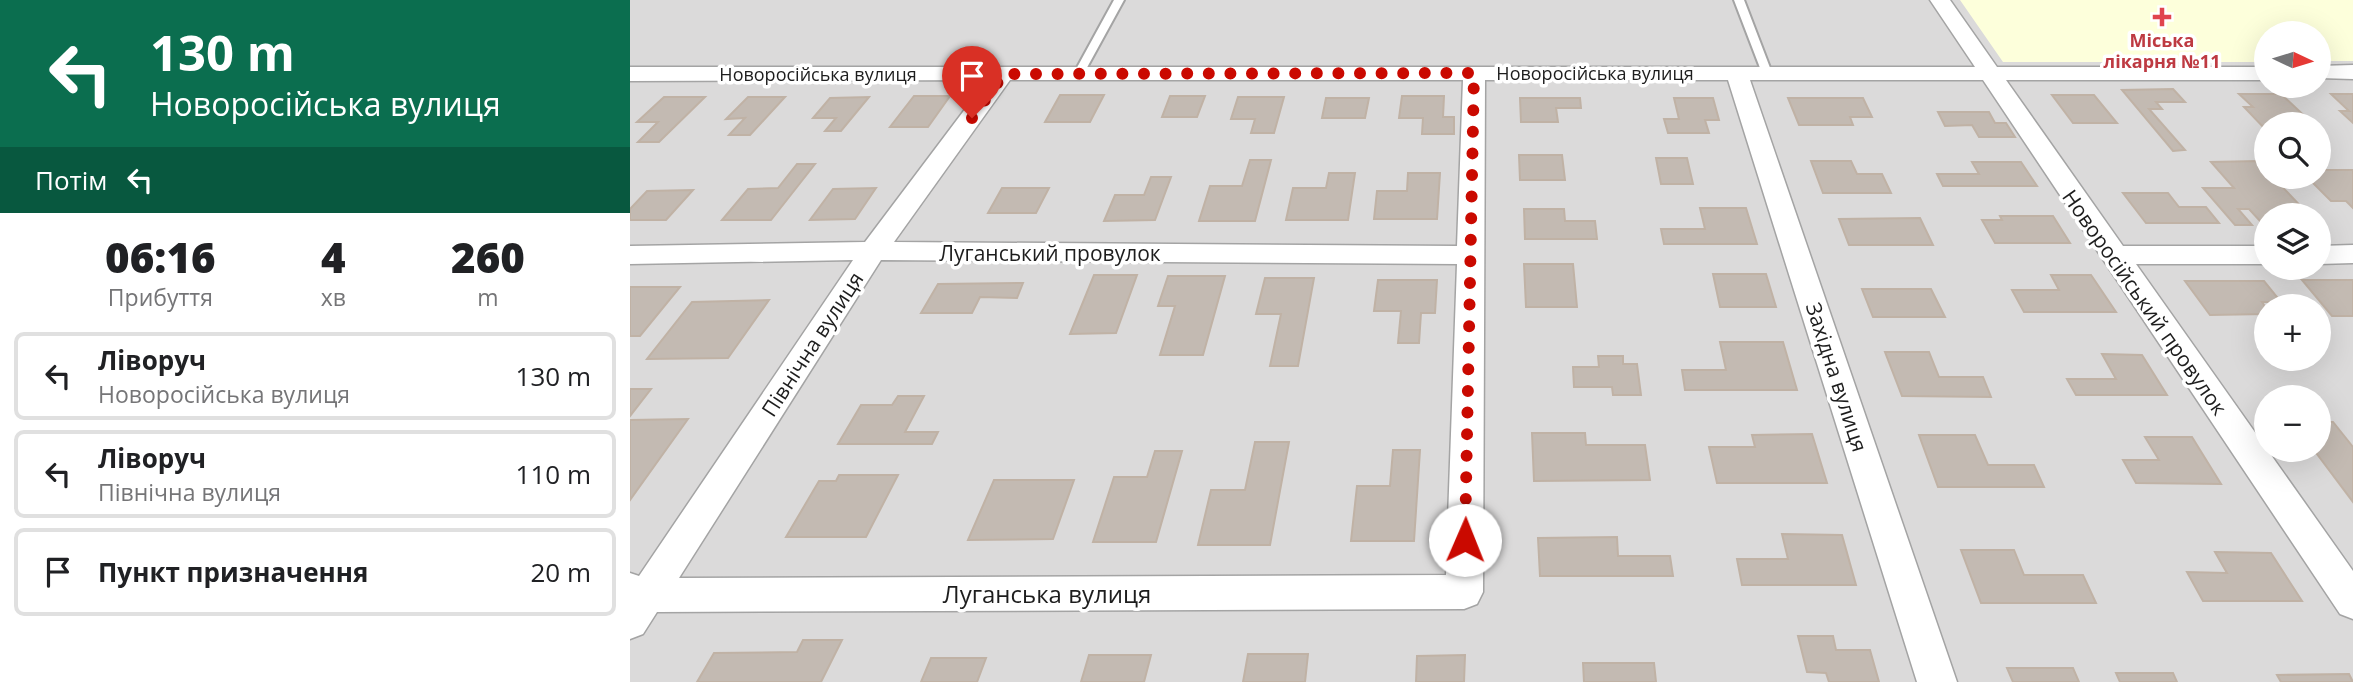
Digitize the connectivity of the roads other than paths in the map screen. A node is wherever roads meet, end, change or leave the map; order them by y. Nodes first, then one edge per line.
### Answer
1 (1119, 0) edge
2 (1740, 0) edge
3 (1940, 0) edge
4 (2254, 72) edge
5 (2331, 72) edge
6 (2353, 72) edge
7 (1079, 73) junction
8 (1474, 73) junction
9 (1752, 73) junction
10 (1987, 73) junction
11 (630, 74) edge
12 (1004, 74) junction
13 (873, 251) junction
14 (2353, 254) edge
15 (630, 255) edge
16 (1471, 255) junction
17 (2113, 255) junction
18 (2254, 255) edge
19 (2331, 255) edge
20 (2348, 588) edge
21 (636, 602) edge
22 (1937, 682) edge

1 - 7 lane
2 - 9 lane
3 - 10 street, Новоросійський провулок
4 - 10 street, Новоросійська вулиця
5 - 6 street
7 - 8 street, Новоросійська вулиця
7 - 12 street, Новоросійська вулиця
8 - 9 street, Новоросійська вулиця
8 - 16 street
9 - 10 street, Новоросійська вулиця
9 - 22 street, Західна вулиця
10 - 17 street, Новоросійський провулок
11 - 12 street, Новоросійська вулиця
12 - 13 street, Північна вулиця
13 - 15 street, Луганський провулок
13 - 16 street, Луганський провулок
13 - 21 street, Північна вулиця
14 - 19 street
16 - 21 street, Луганська вулиця
17 - 18 street
17 - 20 street, Новоросійський провулок

